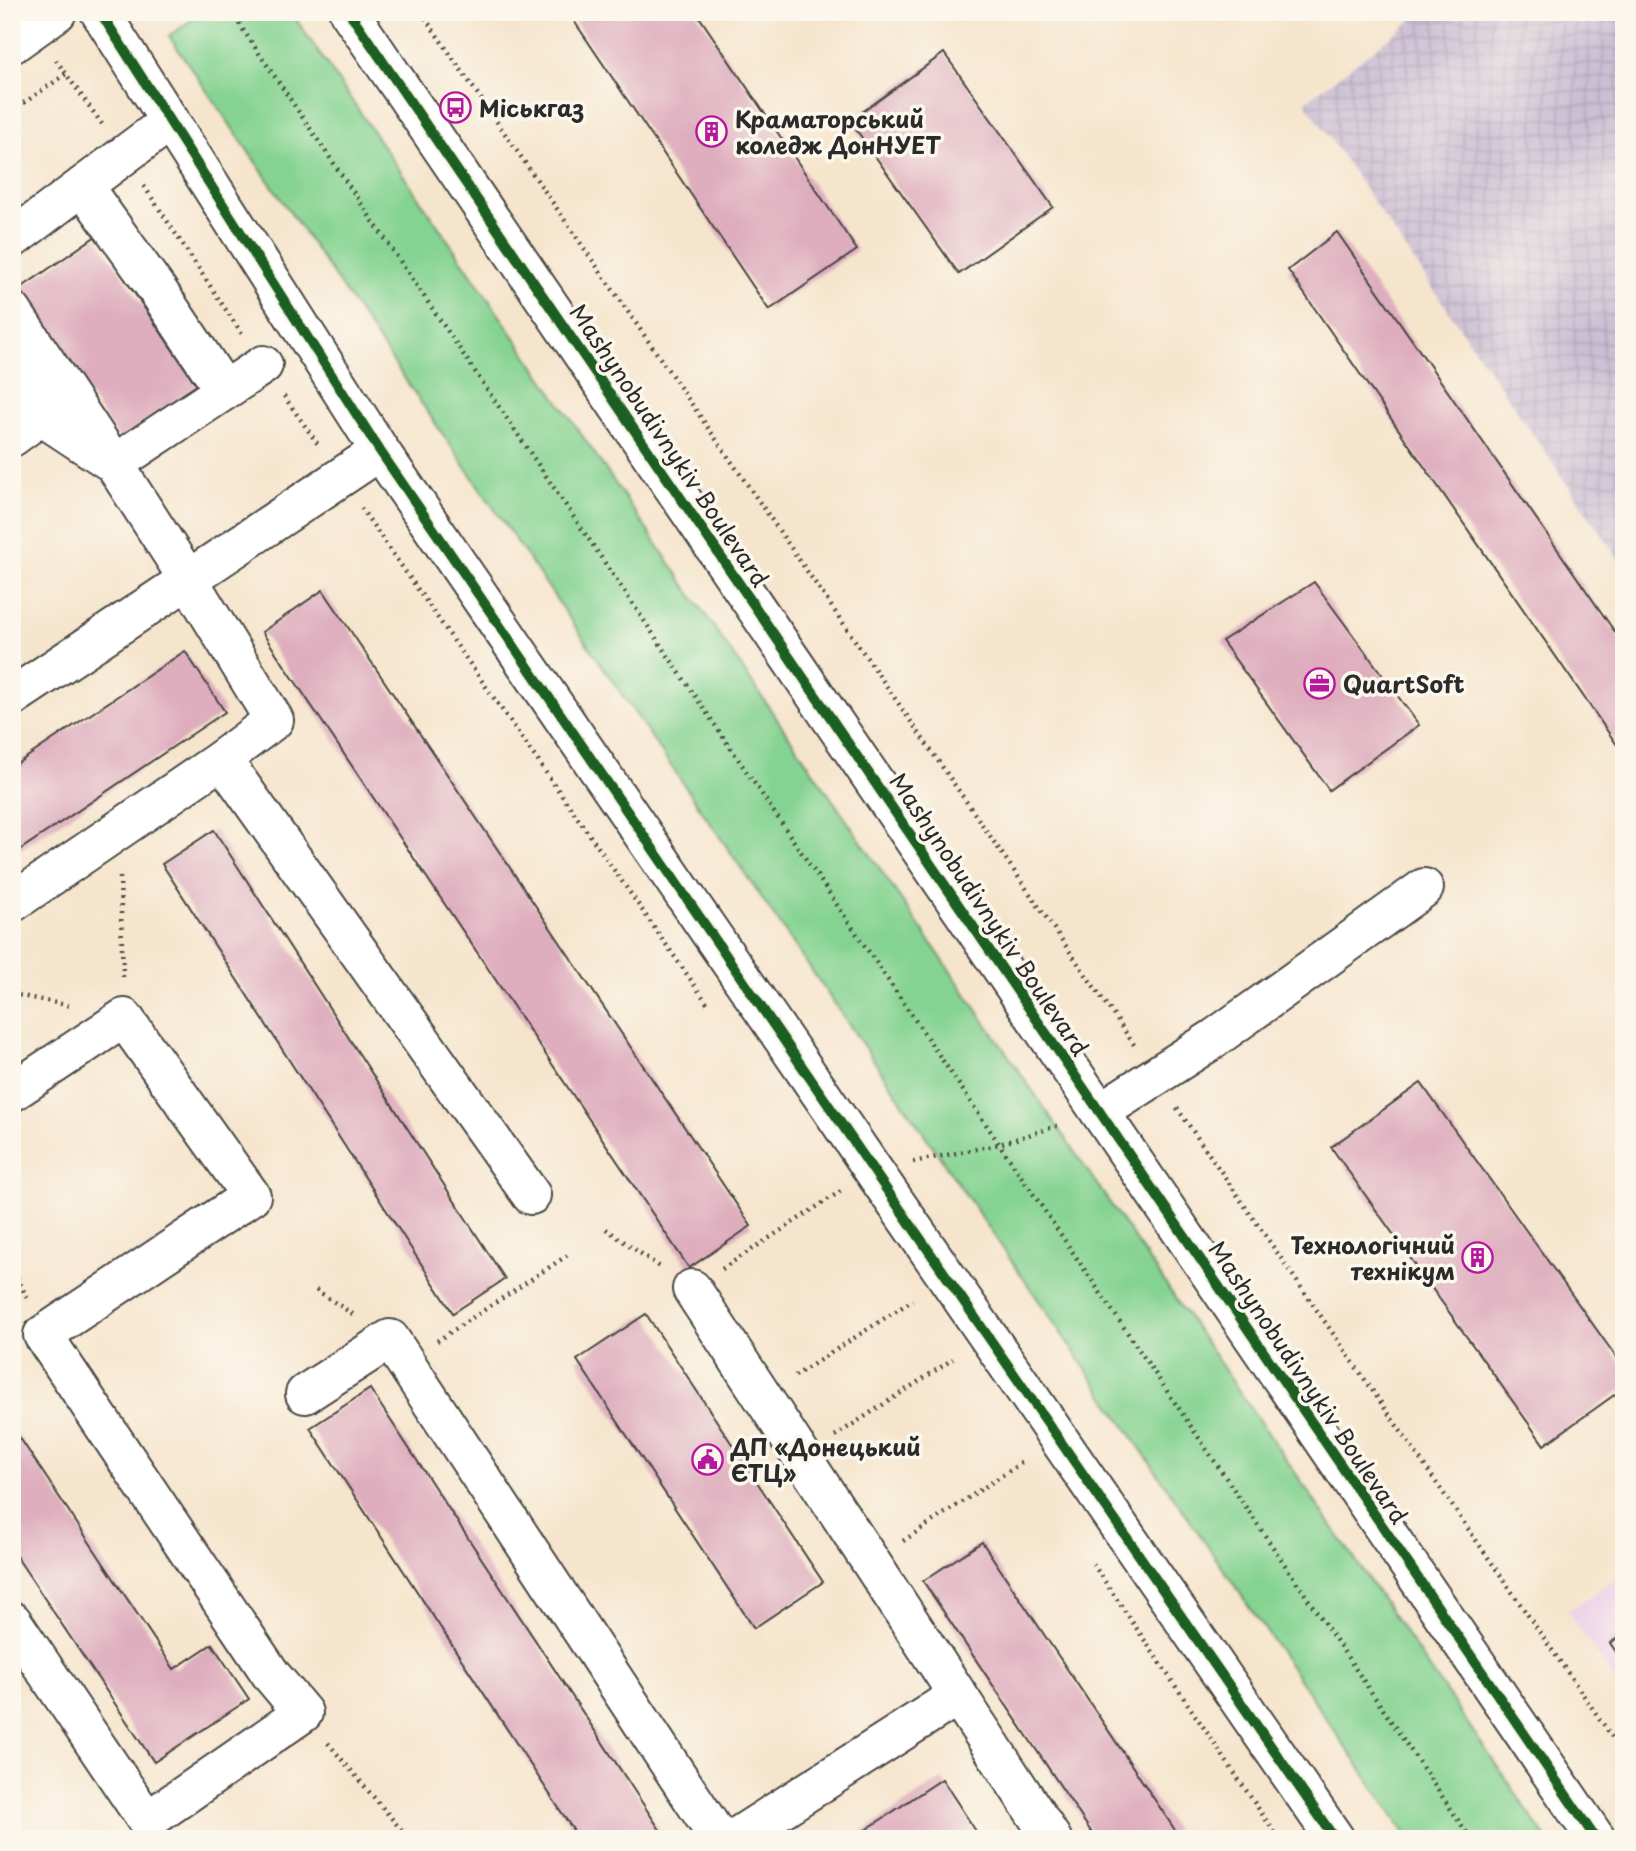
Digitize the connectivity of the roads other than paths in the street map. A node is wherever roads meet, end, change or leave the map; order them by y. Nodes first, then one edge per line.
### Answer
1 (57, 12) edge
2 (100, 12) edge
3 (349, 12) edge
4 (12, 44) edge
5 (170, 121) junction
6 (83, 186) junction
7 (12, 239) edge
8 (12, 311) edge
9 (263, 365) road end
10 (12, 370) edge
11 (224, 390) junction
12 (27, 426) edge
13 (380, 451) junction
14 (114, 464) junction
15 (188, 579) junction
16 (12, 697) edge
17 (222, 760) junction
18 (1424, 888) dead end
19 (12, 903) edge
20 (12, 1092) edge
21 (1100, 1112) junction
22 (531, 1195) dead end
23 (692, 1289) road end
24 (305, 1394) dead end
25 (12, 1621) edge
26 (957, 1696) junction
27 (719, 1839) edge
28 (734, 1839) edge
29 (1052, 1839) edge
30 (1335, 1839) edge
31 (1595, 1839) edge

1 - 4 street
2 - 5 street
3 - 21 street, Mashynobudivnykiv Boulevard
5 - 6 street
5 - 13 street
6 - 7 street
6 - 11 street
8 - 14 street
9 - 11 street
10 - 12 street
11 - 14 street
12 - 14 street
13 - 15 street
13 - 30 street
14 - 15 street
15 - 16 street
15 - 17 street
17 - 19 street
17 - 22 street
18 - 21 street
20 - 25 street
21 - 31 street, Mashynobudivnykiv Boulevard
23 - 26 street
24 - 27 street
26 - 28 street
26 - 29 street

